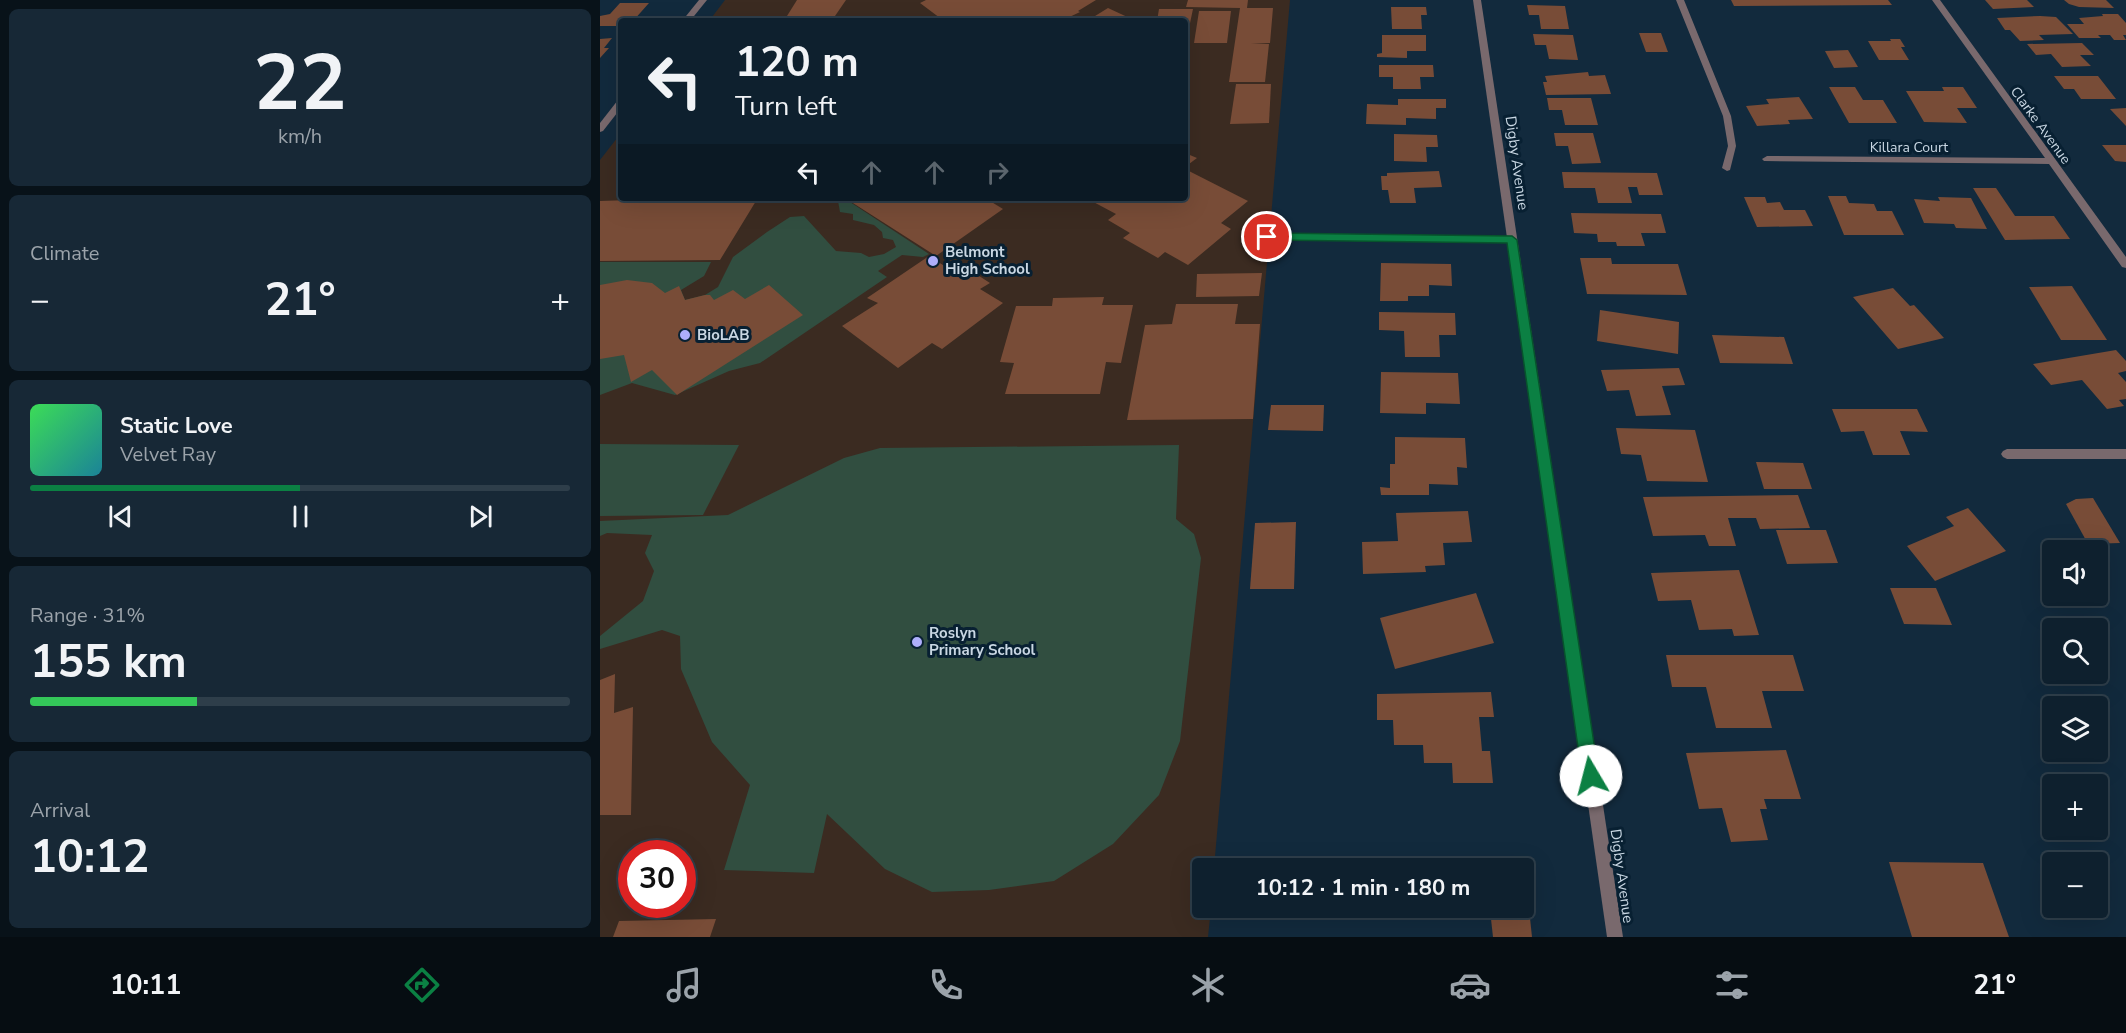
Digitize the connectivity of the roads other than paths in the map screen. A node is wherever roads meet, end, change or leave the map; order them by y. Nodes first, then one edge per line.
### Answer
1 (703, 0) edge
2 (1477, 0) edge
3 (1680, 0) edge
4 (1936, 0) edge
5 (688, 18) edge
6 (618, 106) edge
7 (600, 129) edge
8 (1767, 159) dead end
9 (2051, 161) junction
10 (1727, 168) dead end
11 (1267, 237) dead end
12 (1512, 240) junction
13 (2126, 264) edge
14 (2007, 454) dead end
15 (2126, 454) edge
16 (1615, 937) edge

1 - 5 street
2 - 12 street, Digby Avenue
3 - 10 street
4 - 9 street, Clarke Avenue
6 - 7 street
8 - 9 street, Killara Court
9 - 13 street, Clarke Avenue
11 - 12 street
12 - 16 street, Digby Avenue
14 - 15 street

